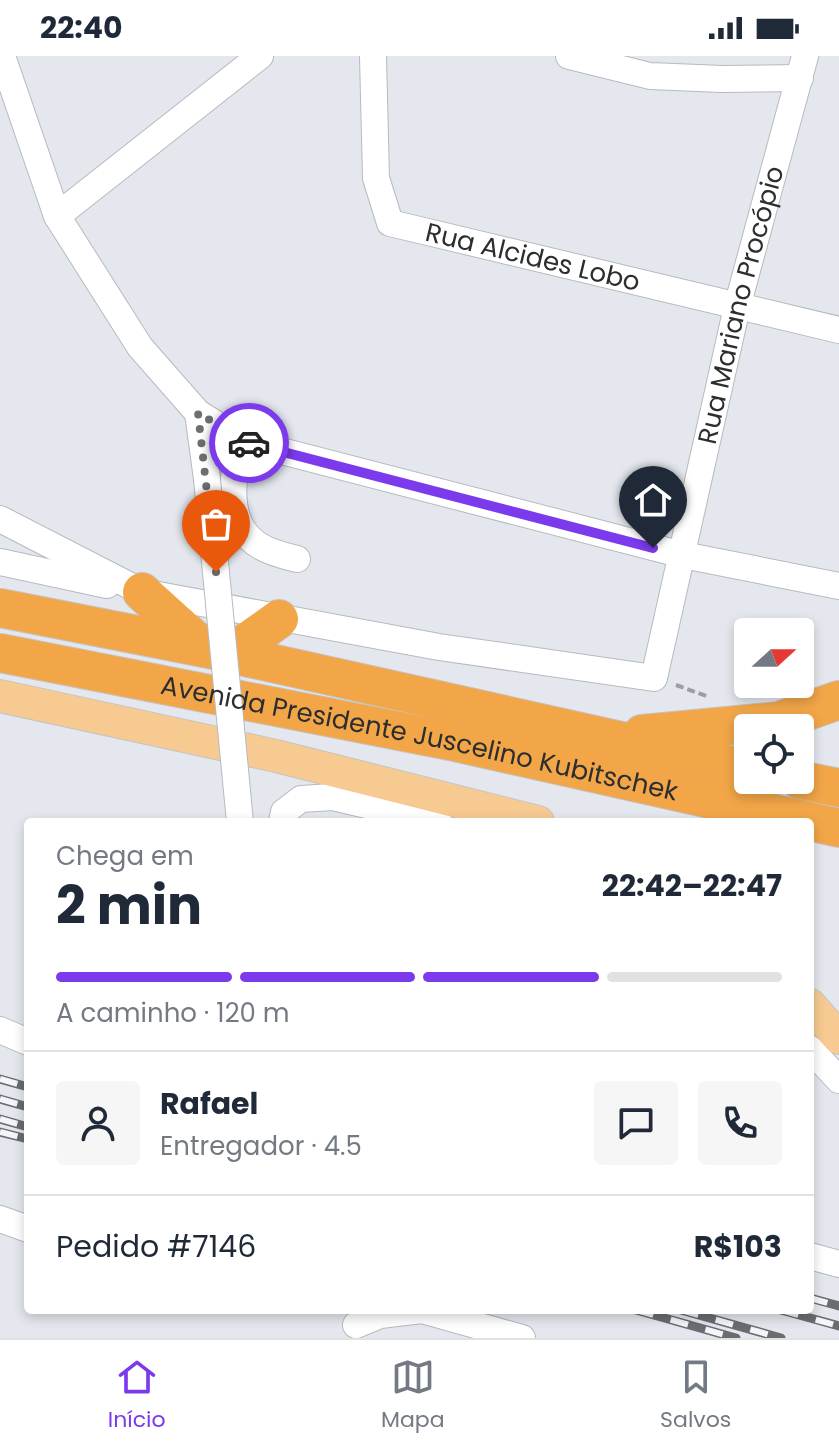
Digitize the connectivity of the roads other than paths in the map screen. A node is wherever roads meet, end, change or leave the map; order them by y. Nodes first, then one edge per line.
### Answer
1 (2, 56) edge
2 (260, 56) edge
3 (373, 56) edge
4 (569, 56) edge
5 (803, 67) edge
6 (57, 216) junction
7 (737, 307) junction
8 (839, 330) edge
9 (198, 413) junction
10 (243, 441) junction
11 (0, 519) edge
12 (683, 555) junction
13 (297, 559) dead end
14 (0, 562) edge
15 (839, 586) edge
16 (142, 592) junction
17 (0, 608) edge
18 (279, 619) junction
19 (217, 651) junction
20 (0, 653) edge
21 (0, 696) edge
22 (839, 700) edge
23 (605, 738) junction
24 (734, 766) edge
25 (814, 783) edge
26 (839, 788) edge
27 (467, 804) junction
28 (240, 818) edge
29 (283, 818) edge
30 (423, 818) edge
31 (436, 818) edge
32 (522, 818) edge
33 (794, 818) edge
34 (814, 822) edge
35 (839, 828) edge
36 (814, 1010) edge
37 (0, 1030) edge
38 (839, 1038) edge
39 (24, 1040) edge
40 (814, 1053) edge
41 (839, 1080) edge
42 (0, 1219) edge
43 (24, 1228) edge
44 (814, 1257) edge
45 (839, 1264) edge
46 (388, 1314) edge
47 (436, 1314) edge
48 (348, 1324) edge
49 (522, 1338) edge

1 - 6 street
2 - 6 street
3 - 7 street, Rua Alcides Lobo
4 - 5 street
5 - 7 street, Rua Mariano Procópio
6 - 9 street
7 - 8 street, Rua Alcides Lobo
7 - 12 street, Rua Mariano Procópio
9 - 10 street
9 - 28 street, bridge
10 - 12 street
10 - 13 street
11 - 16 street
12 - 15 street
12 - 18 street, Rua Mariano Procópio
14 - 16 street
16 - 18 street
16 - 19 highway
17 - 19 highway, Avenida Presidente Juscelino Kubitschek
18 - 19 highway
19 - 23 highway, Avenida Presidente Juscelino Kubitschek
20 - 33 highway, Avenida Presidente Juscelino Kubitschek
21 - 27 main road, Avenida Presidente Juscelino Kubitschek
22 - 23 highway
23 - 24 highway, Avenida Presidente Juscelino Kubitschek
25 - 26 highway
27 - 31 street
27 - 32 main road, Avenida Presidente Juscelino Kubitschek
29 - 30 street
34 - 35 highway, Avenida Presidente Juscelino Kubitschek
36 - 38 main road
37 - 39 street
40 - 41 street
42 - 43 street
44 - 45 street
46 - 48 street
47 - 49 street

